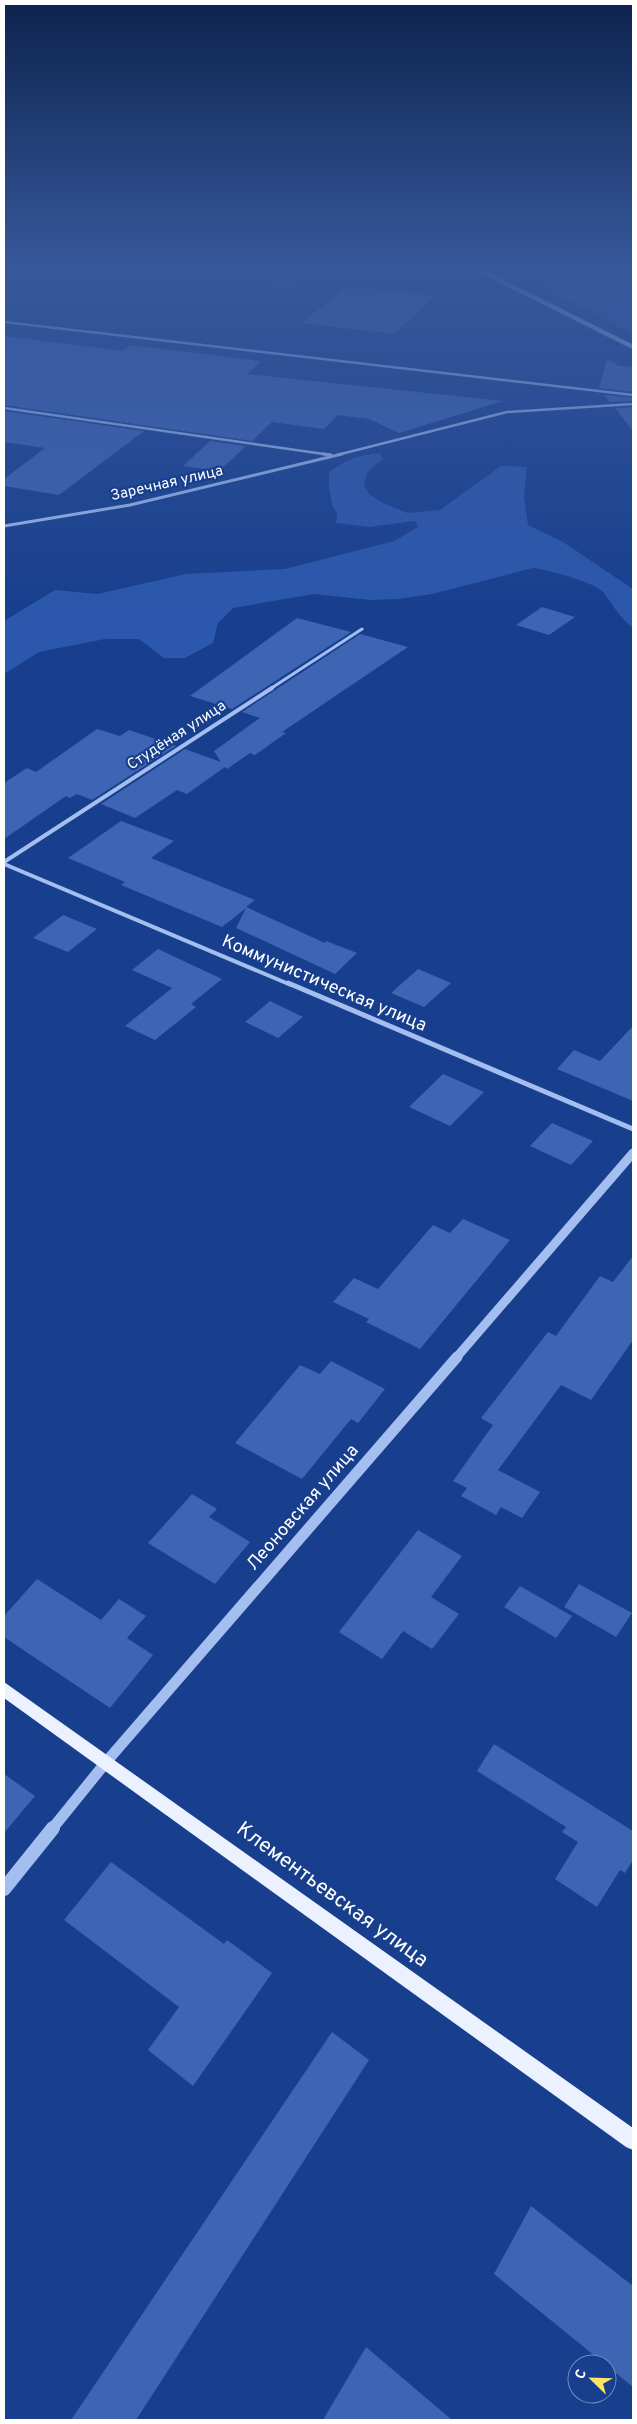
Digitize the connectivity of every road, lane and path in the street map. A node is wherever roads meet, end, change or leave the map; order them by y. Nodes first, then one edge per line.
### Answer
1 (522, 382) edge
2 (633, 395) edge
3 (633, 404) edge
4 (4, 408) edge
5 (334, 455) junction
6 (4, 526) edge
7 (362, 628) dead end
8 (4, 863) edge
9 (633, 1129) edge
10 (633, 1153) edge
11 (4, 1689) edge
12 (107, 1761) junction
13 (4, 1889) edge
14 (633, 2140) edge

1 - 2 street
3 - 5 street, Заречная улица
4 - 5 street
5 - 6 street, Заречная улица
7 - 8 street, Студёная улица
8 - 9 street, Коммунистическая улица
10 - 12 street, Леоновская улица
11 - 12 main road, Клементьевская улица
12 - 13 street, Леоновская улица
12 - 14 main road, Клементьевская улица

